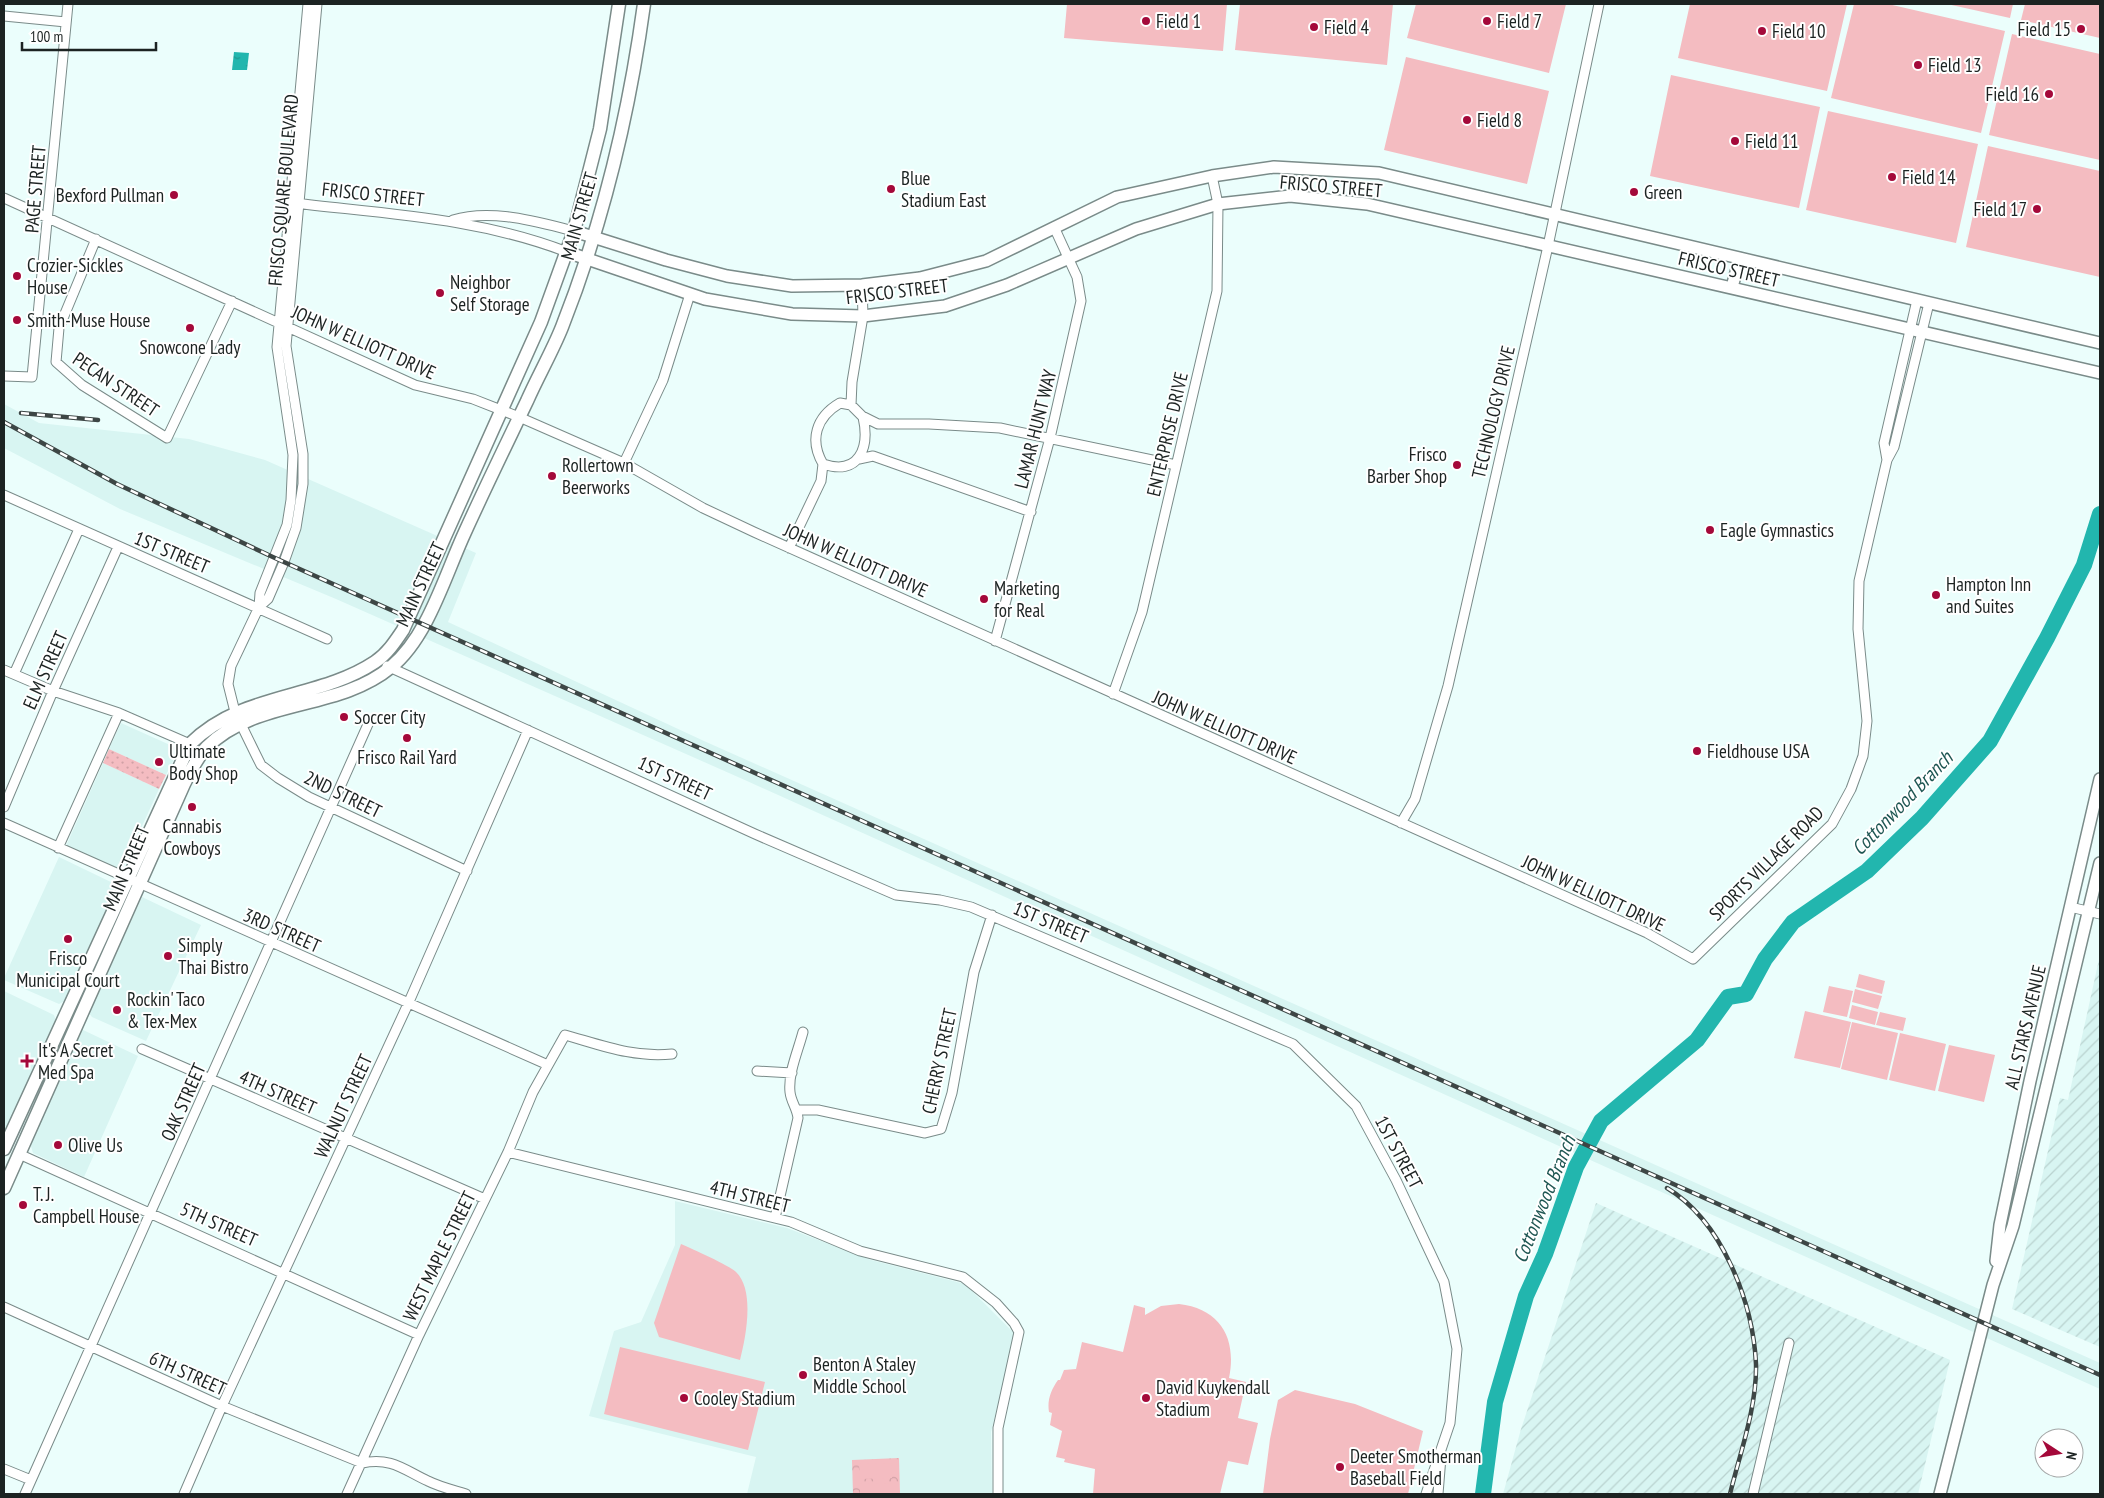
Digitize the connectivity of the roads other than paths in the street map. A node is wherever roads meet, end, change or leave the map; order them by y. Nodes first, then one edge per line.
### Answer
1 (68, 4) edge
2 (308, 4) edge
3 (317, 4) edge
4 (619, 4) edge
5 (644, 4) edge
6 (1599, 4) edge
7 (4, 16) edge
8 (66, 22) junction
9 (1212, 176) junction
10 (4, 198) edge
11 (294, 203) junction
12 (1218, 204) junction
13 (1554, 215) junction
14 (48, 218) junction
15 (453, 220) junction
16 (1054, 228) junction
17 (574, 231) junction
18 (594, 237) junction
19 (96, 239) junction
20 (1548, 246) junction
21 (567, 252) junction
22 (1068, 258) junction
23 (1740, 258) junction
24 (587, 259) junction
25 (862, 285) junction
26 (1732, 287) junction
27 (690, 294) junction
28 (232, 301) junction
29 (1923, 301) junction
30 (863, 316) junction
31 (283, 323) junction
32 (1916, 331) junction
33 (2100, 342) edge
34 (2100, 373) edge
35 (4, 376) edge
36 (852, 382) junction
37 (840, 403) junction
38 (851, 405) junction
39 (503, 410) junction
40 (519, 417) junction
41 (864, 417) junction
42 (878, 424) junction
43 (866, 431) junction
44 (1050, 438) junction
45 (866, 442) junction
46 (873, 456) junction
47 (859, 459) junction
48 (624, 463) junction
49 (823, 464) junction
50 (1176, 465) junction
51 (836, 468) junction
52 (821, 481) junction
53 (4, 495) edge
54 (1031, 512) junction
55 (78, 529) junction
56 (118, 547) junction
57 (789, 548) junction
58 (259, 607) junction
59 (327, 639) dead end
60 (995, 641) junction
61 (376, 661) junction
62 (391, 668) junction
63 (4, 670) edge
64 (14, 674) junction
65 (53, 691) junction
66 (1113, 694) junction
67 (235, 712) junction
68 (119, 713) junction
69 (369, 722) dead end
70 (241, 724) junction
71 (528, 730) junction
72 (190, 744) junction
73 (2100, 779) edge
74 (4, 807) edge
75 (330, 807) junction
76 (4, 823) edge
77 (1402, 823) junction
78 (58, 848) junction
79 (2100, 863) edge
80 (467, 872) junction
81 (127, 880) junction
82 (140, 885) junction
83 (2070, 907) junction
84 (2095, 913) edge
85 (992, 915) junction
86 (272, 942) junction
87 (1693, 959) joint
88 (408, 1004) junction
89 (803, 1032) dead end
90 (142, 1049) dead end
91 (672, 1054) dead end
92 (548, 1065) junction
93 (756, 1072) dead end
94 (792, 1073) junction
95 (210, 1079) junction
96 (797, 1110) junction
97 (345, 1139) junction
98 (4, 1148) edge
99 (508, 1152) junction
100 (19, 1154) junction
101 (2015, 1155) junction
102 (2029, 1158) junction
103 (4, 1188) edge
104 (485, 1199) junction
105 (151, 1214) junction
106 (775, 1218) junction
107 (283, 1274) junction
108 (1993, 1285) junction
109 (4, 1307) edge
110 (419, 1335) junction
111 (1789, 1344) dead end
112 (92, 1347) junction
113 (222, 1406) junction
114 (1442, 1450) junction
115 (362, 1463) junction
116 (4, 1469) edge
117 (31, 1480) junction
118 (25, 1494) edge
119 (184, 1494) edge
120 (347, 1494) edge
121 (466, 1494) edge
122 (998, 1494) edge
123 (1426, 1494) edge
124 (1438, 1494) edge
125 (1753, 1494) edge
126 (1940, 1494) edge

1 - 8 street, PAGE STREET
2 - 11 street, FRISCO SQUARE BOULEVARD
3 - 11 street, FRISCO SQUARE BOULEVARD
4 - 17 main road, MAIN STREET
5 - 18 main road, MAIN STREET
6 - 13 street, TECHNOLOGY DRIVE
7 - 8 street
8 - 14 street, PAGE STREET
9 - 12 street, ENTERPRISE DRIVE
9 - 13 street, FRISCO STREET
9 - 16 street, FRISCO STREET
10 - 14 street, JOHN W ELLIOTT DRIVE
11 - 15 street, FRISCO STREET
11 - 31 street, FRISCO SQUARE BOULEVARD
12 - 20 street, FRISCO STREET
12 - 22 street, FRISCO STREET
12 - 50 street, ENTERPRISE DRIVE
13 - 20 street, TECHNOLOGY DRIVE
13 - 23 street, FRISCO STREET
14 - 19 street, JOHN W ELLIOTT DRIVE
14 - 35 street, PAGE STREET
15 - 17 street, FRISCO STREET
15 - 21 street, FRISCO STREET
16 - 22 street, LAMAR HUNT WAY
16 - 25 street, FRISCO STREET
17 - 18 street, FRISCO STREET
17 - 21 main road, MAIN STREET
18 - 24 main road, MAIN STREET
18 - 25 street, FRISCO STREET
19 - 28 street, JOHN W ELLIOTT DRIVE
19 - 28 street, PECAN STREET
20 - 26 street, FRISCO STREET
20 - 77 street, TECHNOLOGY DRIVE
21 - 24 street, FRISCO STREET
21 - 39 main road, MAIN STREET
22 - 30 street, FRISCO STREET
22 - 44 street, LAMAR HUNT WAY
23 - 26 street
23 - 29 street, FRISCO STREET
24 - 27 street, FRISCO STREET
24 - 40 main road, MAIN STREET
25 - 30 street
26 - 32 street, FRISCO STREET
27 - 30 street, FRISCO STREET
27 - 48 street
28 - 31 street, JOHN W ELLIOTT DRIVE
29 - 32 street, SPORTS VILLAGE ROAD
29 - 33 street, FRISCO STREET
30 - 36 street
31 - 39 street, JOHN W ELLIOTT DRIVE
31 - 58 street, FRISCO SQUARE BOULEVARD
32 - 34 street, FRISCO STREET
32 - 87 street, SPORTS VILLAGE ROAD
36 - 37 street
36 - 38 street
37 - 38 street
37 - 49 street
38 - 41 street
39 - 40 street, JOHN W ELLIOTT DRIVE
39 - 61 main road, MAIN STREET
40 - 48 street, JOHN W ELLIOTT DRIVE
40 - 62 main road, MAIN STREET
41 - 42 street
41 - 43 street
42 - 43 street
42 - 44 street
43 - 45 street
44 - 50 street
44 - 54 street, LAMAR HUNT WAY
45 - 46 street
45 - 47 street
46 - 47 street
46 - 54 street
47 - 51 street
48 - 57 street, JOHN W ELLIOTT DRIVE
49 - 51 street
49 - 52 street
50 - 66 street, ENTERPRISE DRIVE
51 - 52 street
52 - 57 street
53 - 55 street, 1ST STREET
54 - 60 street, LAMAR HUNT WAY
55 - 56 street, 1ST STREET
55 - 64 street
56 - 58 street, 1ST STREET
56 - 65 street, ELM STREET
57 - 60 street, JOHN W ELLIOTT DRIVE
58 - 59 street, 1ST STREET
58 - 67 street, FRISCO SQUARE BOULEVARD
60 - 66 street, JOHN W ELLIOTT DRIVE
61 - 62 street, 1ST STREET
61 - 67 main road, MAIN STREET
62 - 70 main road, MAIN STREET
62 - 71 street, 1ST STREET
63 - 64 street
64 - 65 street
65 - 68 street
65 - 74 street, ELM STREET
66 - 77 street, JOHN W ELLIOTT DRIVE
67 - 70 street, 2ND STREET
67 - 72 main road, MAIN STREET
68 - 72 street
68 - 78 street
69 - 75 street, OAK STREET
70 - 75 street, 2ND STREET
70 - 82 main road, MAIN STREET
71 - 80 street, WALNUT STREET
71 - 85 street, 1ST STREET
72 - 81 main road, MAIN STREET
73 - 83 street, ALL STARS AVENUE
75 - 80 street, 2ND STREET
75 - 86 street, OAK STREET
76 - 78 street, 3RD STREET
77 - 87 street, JOHN W ELLIOTT DRIVE
78 - 81 street, 3RD STREET
79 - 84 street, ALL STARS AVENUE
80 - 88 street, WALNUT STREET
81 - 82 street, 3RD STREET
81 - 98 main road, MAIN STREET
82 - 86 street, 3RD STREET
82 - 100 main road, MAIN STREET
83 - 84 street
83 - 101 street, ALL STARS AVENUE
84 - 102 street, ALL STARS AVENUE
85 - 96 street, CHERRY STREET
85 - 114 street, 1ST STREET
86 - 88 street, 3RD STREET
86 - 95 street, OAK STREET
88 - 92 street, 3RD STREET
88 - 97 street, WALNUT STREET
89 - 94 street
90 - 95 street, 4TH STREET
91 - 92 street, WEST MAPLE STREET
92 - 99 street, WEST MAPLE STREET
93 - 94 street
94 - 96 street
95 - 97 street, 4TH STREET
95 - 105 street, OAK STREET
96 - 106 street
97 - 104 street, 4TH STREET
97 - 107 street, WALNUT STREET
98 - 100 main road, 5TH STREET
99 - 104 street, WEST MAPLE STREET
99 - 106 street, 4TH STREET
100 - 103 main road, MAIN STREET
100 - 105 street, 5TH STREET
101 - 102 street
101 - 108 street, ALL STARS AVENUE
102 - 108 street, ALL STARS AVENUE
104 - 110 street, WEST MAPLE STREET
105 - 107 street, 5TH STREET
105 - 112 street, OAK STREET
106 - 122 street, 4TH STREET
107 - 110 street, 5TH STREET
107 - 113 street, WALNUT STREET
108 - 126 street, ALL STARS AVENUE
109 - 112 street, 6TH STREET
110 - 115 street, WEST MAPLE STREET
111 - 125 street
112 - 113 street, 6TH STREET
112 - 117 street, OAK STREET
113 - 115 street, 6TH STREET
113 - 119 street, WALNUT STREET
114 - 123 street, 1ST STREET
114 - 124 street, 1ST STREET
115 - 120 street, WEST MAPLE STREET
115 - 121 street
116 - 117 street
117 - 118 street, OAK STREET

